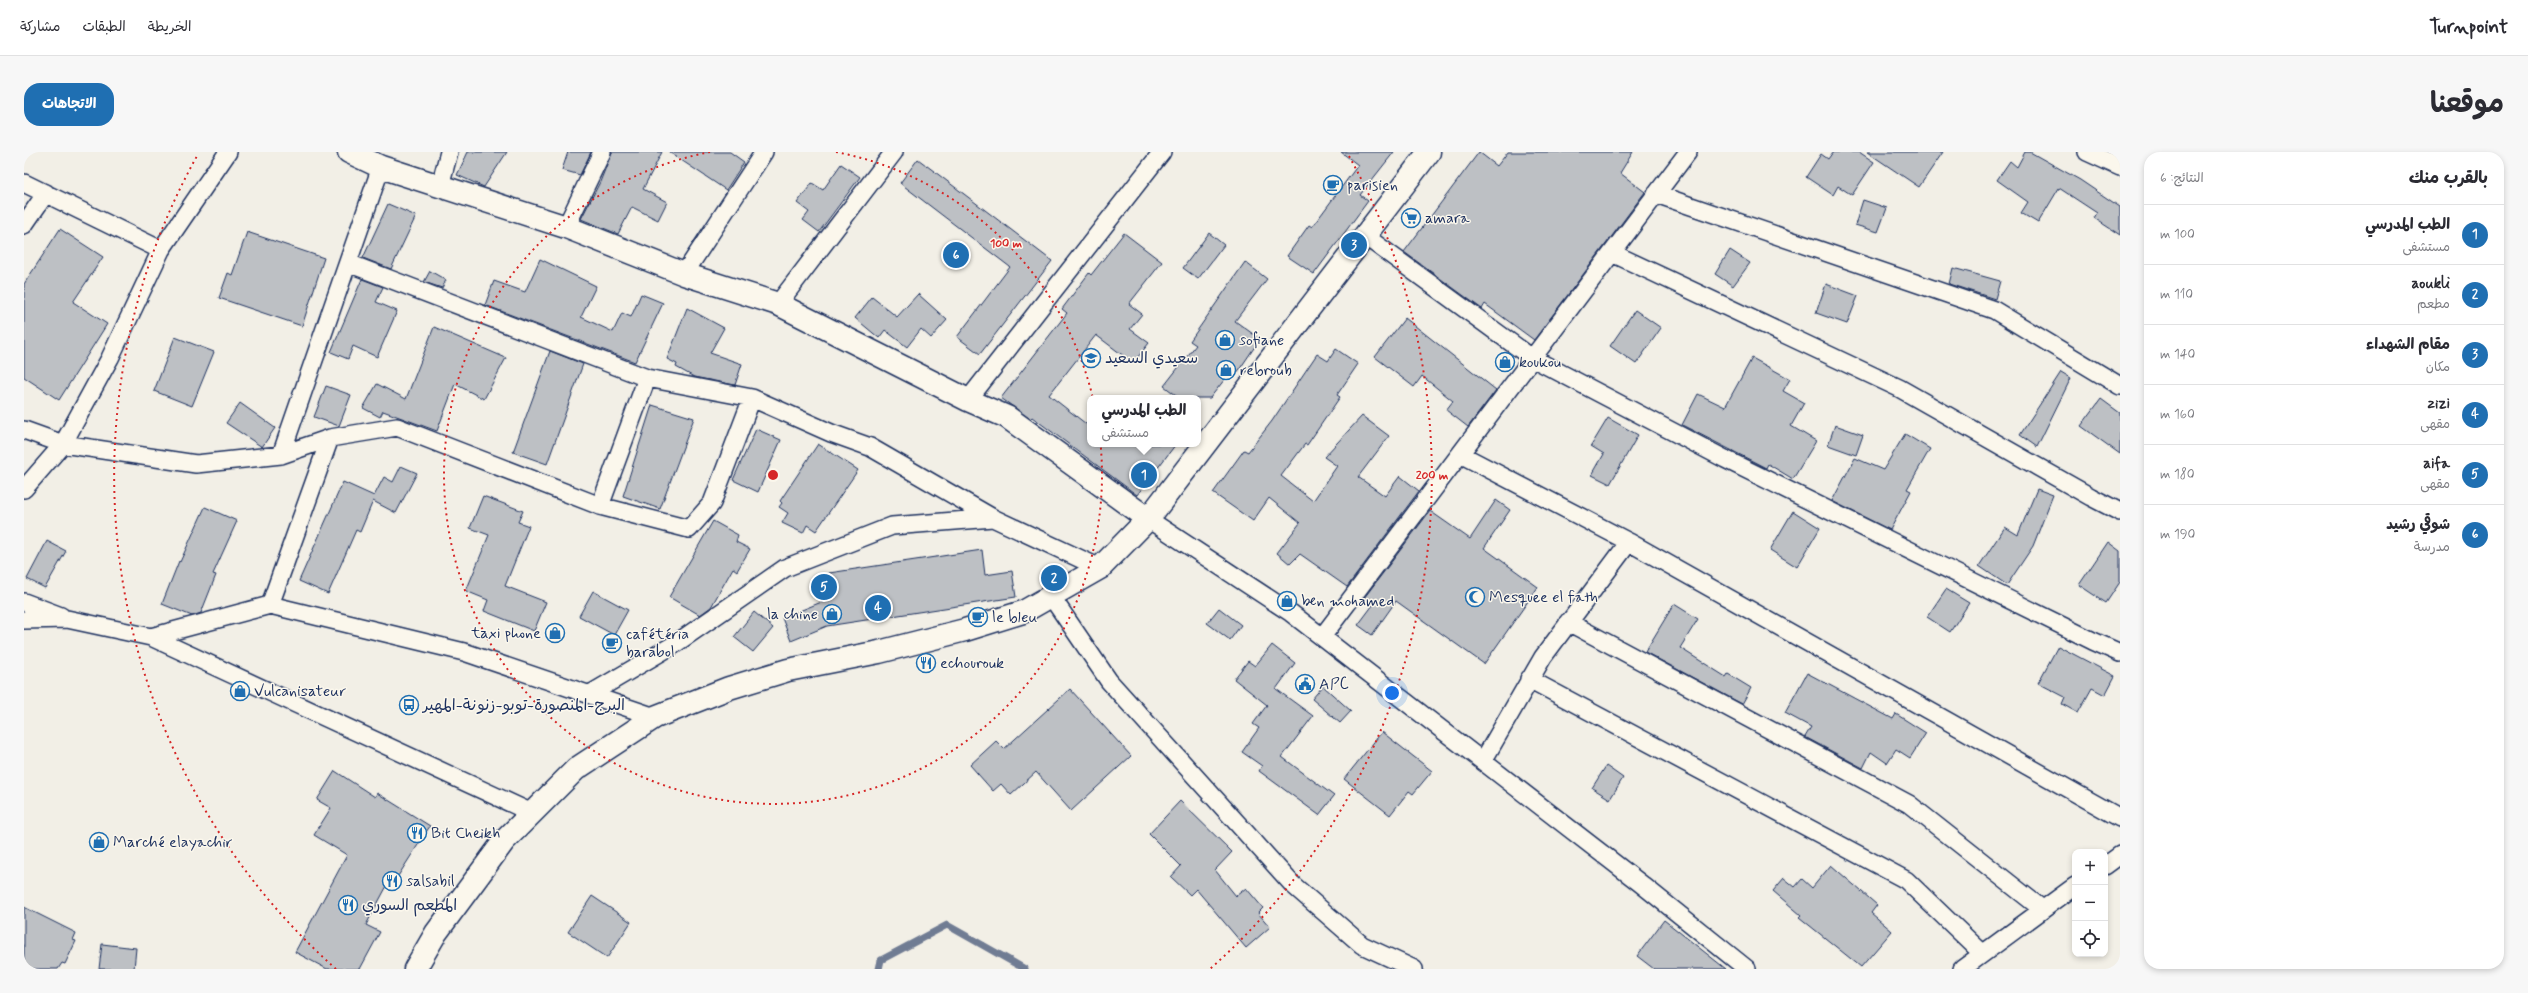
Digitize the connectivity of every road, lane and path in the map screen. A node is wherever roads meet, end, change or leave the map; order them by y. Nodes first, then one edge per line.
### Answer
1 (228, 152) edge
2 (349, 152) edge
3 (449, 152) edge
4 (602, 152) edge
5 (764, 152) edge
6 (894, 152) edge
7 (1162, 152) edge
8 (1429, 152) edge
9 (1688, 152) edge
10 (2087, 152) edge
11 (381, 166) junction
12 (2120, 167) edge
13 (24, 183) edge
14 (440, 186) junction
15 (46, 193) junction
16 (1656, 194) junction
17 (24, 225) edge
18 (566, 227) junction
19 (1365, 236) junction
20 (161, 250) junction
21 (1612, 253) junction
22 (348, 263) junction
23 (684, 274) junction
24 (778, 304) junction
25 (1532, 358) junction
26 (647, 378) junction
27 (2120, 386) edge
28 (752, 398) junction
29 (968, 400) junction
30 (24, 430) edge
31 (330, 438) junction
32 (63, 444) junction
33 (1460, 454) junction
34 (281, 455) junction
35 (24, 488) edge
36 (600, 506) junction
37 (2120, 512) edge
38 (993, 518) junction
39 (1148, 519) junction
40 (1629, 542) junction
41 (1100, 568) junction
42 (1050, 596) junction
43 (24, 602) edge
44 (270, 605) junction
45 (67, 619) junction
46 (24, 620) edge
47 (1568, 622) junction
48 (150, 637) junction
49 (1322, 637) junction
50 (2120, 653) edge
51 (1529, 679) junction
52 (590, 694) junction
53 (655, 717) junction
54 (1483, 761) junction
55 (532, 812) junction
56 (2120, 818) edge
57 (2120, 855) edge
58 (2108, 864) edge
59 (2072, 888) edge
60 (2042, 909) junction
61 (1982, 953) junction
62 (415, 969) edge
63 (1414, 969) edge
64 (1747, 969) edge
65 (1962, 969) edge

1 - 20 street
2 - 11 main road
3 - 14 street
4 - 18 street
5 - 23 street
6 - 24 street
7 - 29 street
8 - 19 main road
9 - 16 street
10 - 12 street
11 - 14 main road
11 - 22 street
13 - 15 street
14 - 18 main road
15 - 17 street
15 - 20 street
16 - 21 street
16 - 27 street
18 - 23 main road
19 - 25 street
19 - 39 main road
20 - 32 street
21 - 25 street
21 - 37 street
22 - 26 street
22 - 34 street
23 - 24 main road
24 - 29 main road
25 - 33 street
25 - 50 street
26 - 28 street
26 - 36 street
28 - 36 street
28 - 38 street
29 - 39 main road
30 - 32 street
31 - 34 street
31 - 36 street
31 - 44 street
32 - 34 street
32 - 35 street
33 - 40 street
33 - 49 street
38 - 41 street
38 - 52 street
39 - 41 main road
39 - 49 street
40 - 47 street
40 - 56 street
41 - 42 main road
42 - 53 main road
42 - 63 street
43 - 45 street
44 - 48 street
44 - 52 street
45 - 46 street
45 - 48 street
47 - 51 street
47 - 60 street
48 - 55 street
49 - 54 street
51 - 54 street
51 - 61 street
52 - 53 street
53 - 55 main road
54 - 64 street
55 - 62 main road
57 - 58 street
59 - 60 street
60 - 61 street
61 - 65 street

